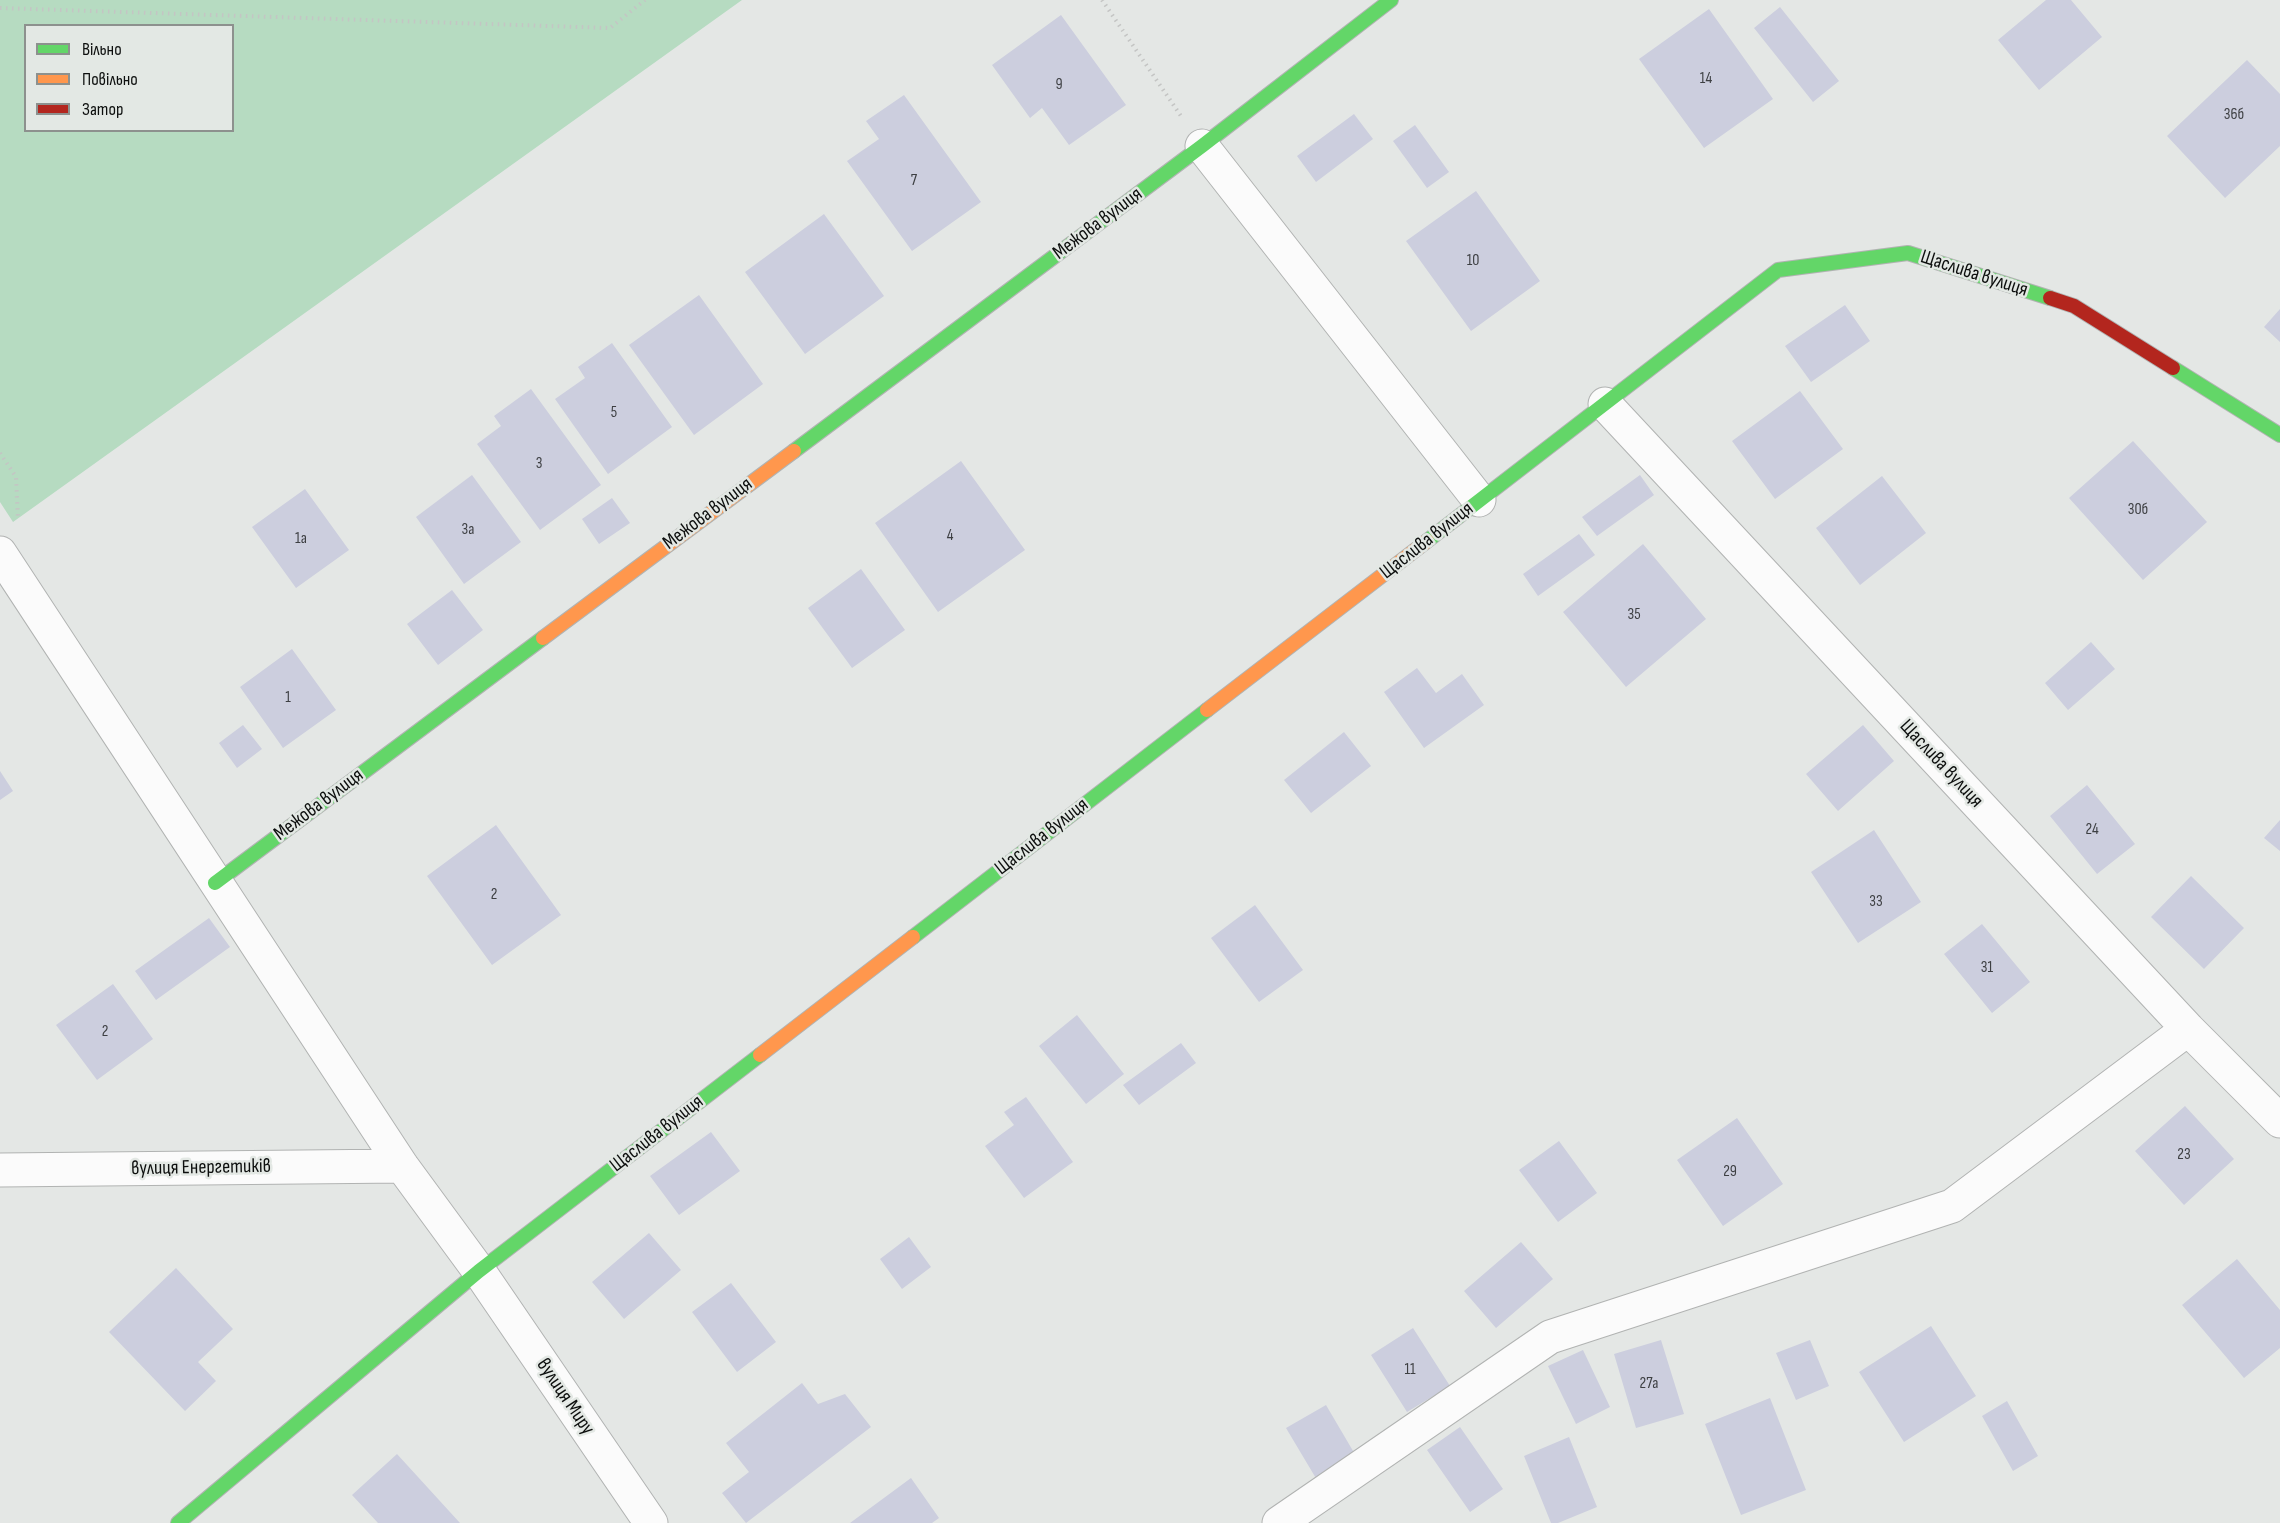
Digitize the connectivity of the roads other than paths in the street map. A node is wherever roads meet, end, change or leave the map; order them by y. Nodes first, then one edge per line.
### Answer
1 (1391, 0) edge
2 (1202, 146) junction
3 (1605, 404) junction
4 (2280, 435) edge
5 (1479, 500) junction
6 (0, 553) edge
7 (215, 883) junction
8 (2188, 1029) junction
9 (2280, 1122) edge
10 (402, 1166) junction
11 (0, 1170) edge
12 (479, 1271) junction
13 (177, 1523) edge
14 (651, 1523) edge
15 (1279, 1523) edge

1 - 2 street, Межова вулиця
2 - 5 street
2 - 7 street, Межова вулиця
3 - 4 street, Щаслива вулиця
3 - 5 street, Щаслива вулиця
3 - 8 street, Щаслива вулиця
5 - 12 street, Щаслива вулиця
6 - 7 street
7 - 10 street
8 - 9 street, Щаслива вулиця
8 - 15 street
10 - 11 street, вулиця Енергетиків
10 - 12 street
12 - 13 street, Щаслива вулиця
12 - 14 street, вулиця Миру

